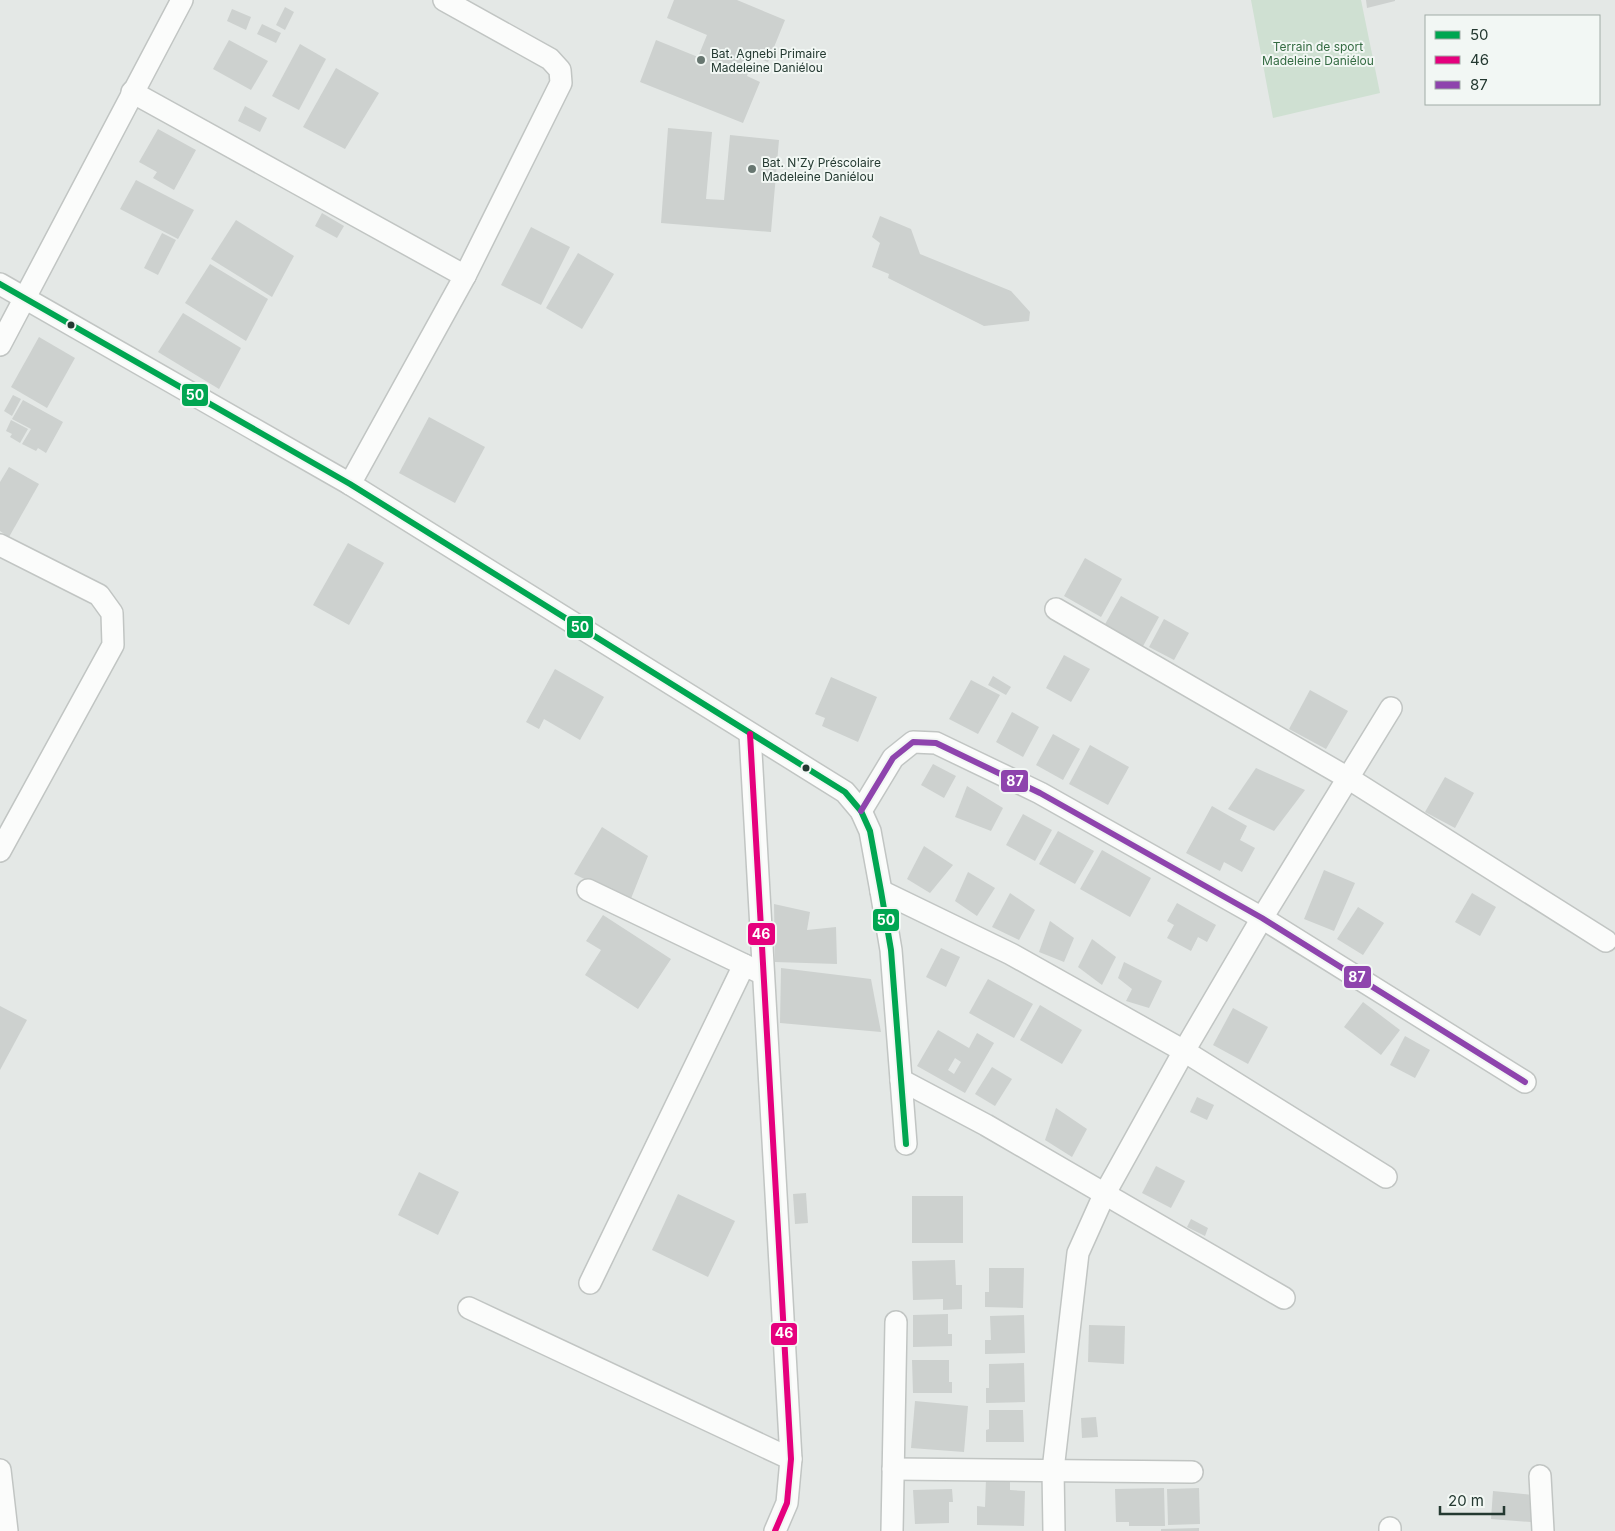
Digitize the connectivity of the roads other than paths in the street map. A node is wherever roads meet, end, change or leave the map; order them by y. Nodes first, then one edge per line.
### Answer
1 (182, 0) edge
2 (444, 0) edge
3 (132, 92) junction
4 (465, 276) junction
5 (0, 284) edge
6 (26, 299) junction
7 (0, 345) edge
8 (350, 484) junction
9 (0, 545) edge
10 (1056, 609) dead end
11 (1391, 708) dead end
12 (750, 734) junction
13 (1348, 778) junction
14 (860, 811) junction
15 (0, 851) edge
16 (588, 890) dead end
17 (881, 891) junction
18 (1262, 918) junction
19 (1606, 940) dead end
20 (744, 965) junction
21 (764, 975) junction
22 (1184, 1051) junction
23 (901, 1080) junction
24 (1525, 1082) dead end
25 (906, 1144) dead end
26 (1386, 1177) dead end
27 (1104, 1195) junction
28 (590, 1283) dead end
29 (1284, 1298) dead end
30 (469, 1308) dead end
31 (896, 1322) dead end
32 (791, 1459) junction
33 (893, 1469) junction
34 (0, 1470) edge
35 (1053, 1470) junction
36 (1192, 1472) dead end
37 (1540, 1476) dead end
38 (8, 1531) edge
39 (775, 1531) edge
40 (892, 1531) edge
41 (1054, 1531) edge
42 (1543, 1531) edge

1 - 3 street
2 - 4 street
3 - 4 street
3 - 6 street
4 - 8 street
5 - 6 street
6 - 7 street
6 - 8 street
8 - 12 street
9 - 15 street
10 - 13 street
11 - 13 street
12 - 14 street
12 - 21 street
13 - 18 street
13 - 19 street
14 - 17 street
14 - 18 street
16 - 20 street
17 - 22 street
17 - 23 street
18 - 22 street
18 - 24 street
20 - 21 street
20 - 28 street
21 - 32 street
22 - 26 street
22 - 27 street
23 - 25 street
23 - 27 street
27 - 29 street
27 - 35 street
30 - 32 street
31 - 33 street
32 - 39 street
33 - 35 street
33 - 40 street
34 - 38 street
35 - 36 street
35 - 41 street
37 - 42 street

